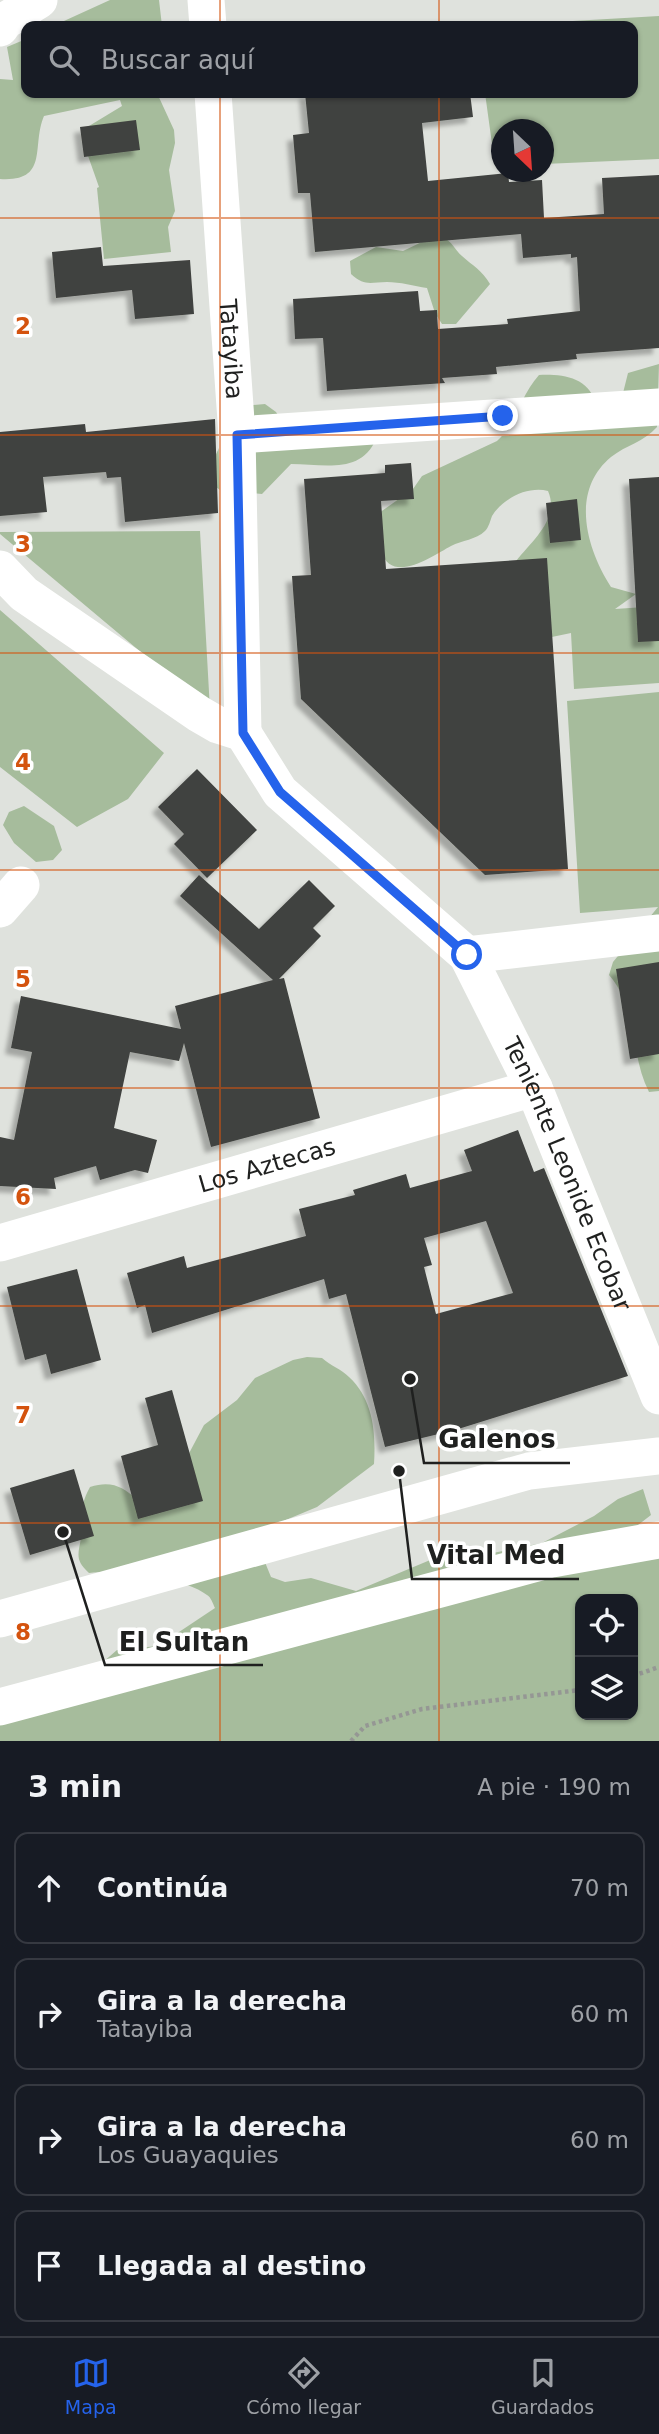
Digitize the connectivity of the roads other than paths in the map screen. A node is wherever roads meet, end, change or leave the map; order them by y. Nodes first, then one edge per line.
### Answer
1 (39, 0) edge
2 (206, 0) edge
3 (208, 21) edge
4 (0, 28) edge
5 (213, 98) edge
6 (659, 407) edge
7 (237, 435) junction
8 (0, 569) edge
9 (243, 733) junction
10 (659, 933) edge
11 (467, 955) junction
12 (534, 1088) junction
13 (0, 1243) edge
14 (659, 1396) edge
15 (659, 1456) edge
16 (659, 1540) edge
17 (0, 1619) edge
18 (0, 1707) edge

1 - 4 street
2 - 3 street
5 - 7 street, Tatayiba
6 - 7 street
7 - 9 street, Tatayiba
8 - 9 street
9 - 11 street
10 - 11 street
11 - 12 street, Teniente Leonide Ecobar
12 - 13 street, Los Aztecas
12 - 14 street, Teniente Leonide Ecobar
15 - 17 street
16 - 18 street

